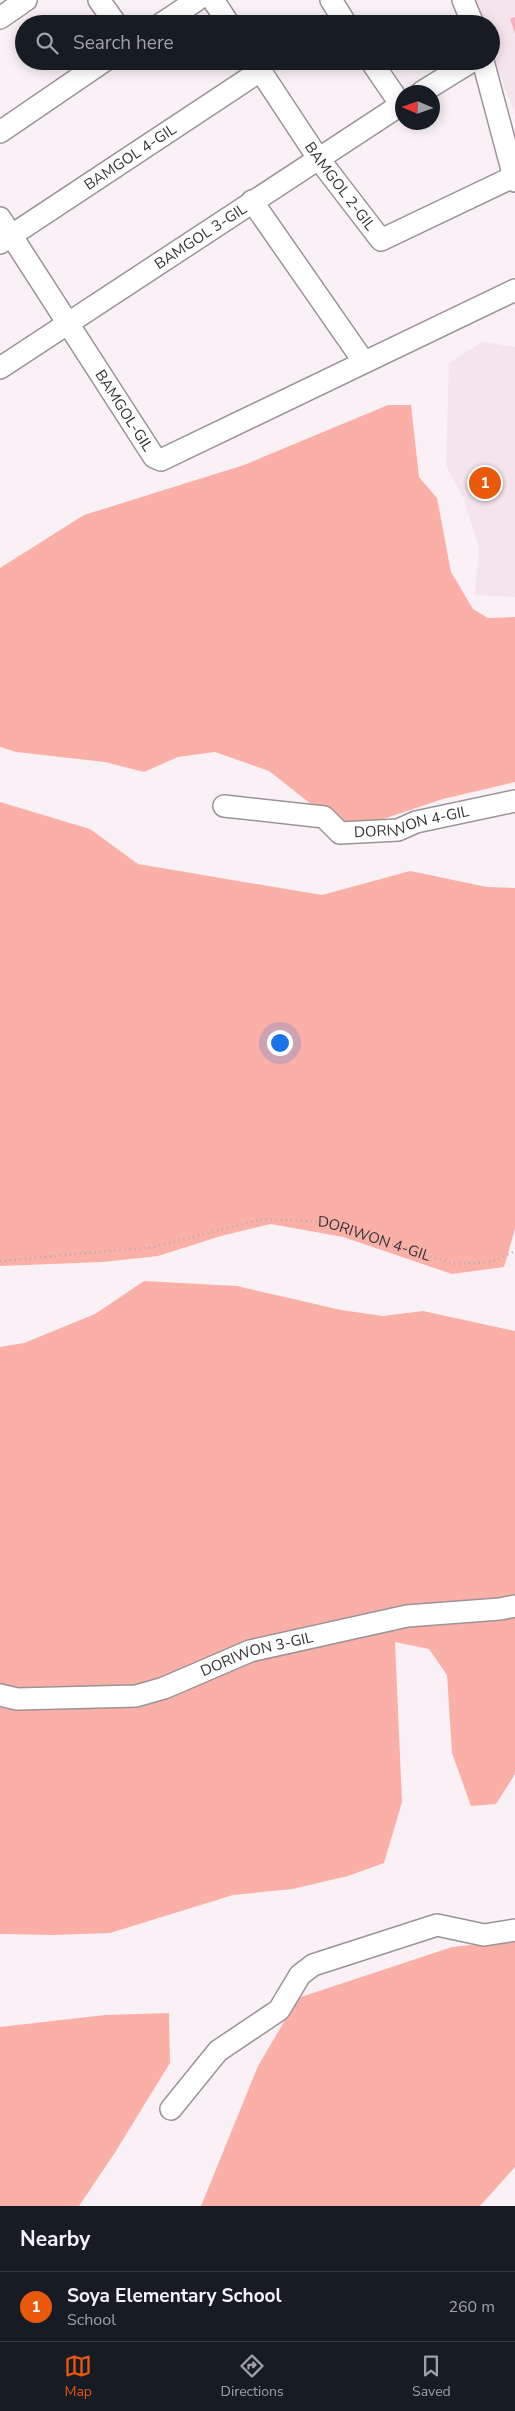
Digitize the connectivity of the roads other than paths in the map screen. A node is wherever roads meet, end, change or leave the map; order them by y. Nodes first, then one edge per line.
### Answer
1 (26, 0) edge
2 (99, 0) edge
3 (197, 0) edge
4 (213, 0) edge
5 (331, 0) edge
6 (463, 0) edge
7 (110, 15) edge
8 (174, 15) edge
9 (223, 15) edge
10 (340, 15) edge
11 (469, 15) edge
12 (0, 18) edge
13 (91, 70) edge
14 (251, 70) edge
15 (260, 70) edge
16 (378, 70) edge
17 (457, 70) edge
18 (485, 70) edge
19 (433, 85) edge
20 (395, 95) edge
21 (395, 109) edge
22 (0, 132) edge
23 (318, 158) junction
24 (514, 179) edge
25 (252, 201) junction
26 (4, 233) edge
27 (515, 290) edge
28 (67, 324) junction
29 (364, 362) junction
30 (0, 368) edge
31 (515, 801) edge
32 (224, 806) dead end
33 (515, 1606) edge
34 (0, 1696) edge
35 (515, 1930) edge
36 (171, 2108) dead end

1 - 12 street
2 - 7 street
3 - 8 street
4 - 9 street
5 - 10 street
6 - 11 street
13 - 22 street
14 - 26 street, BAMGOL 4-GIL
15 - 23 street, BAMGOL 2-GIL
16 - 20 street, BAMGOL 3-GIL
17 - 19 street
18 - 24 street
21 - 23 street, BAMGOL 3-GIL
23 - 24 street, BAMGOL 2-GIL
23 - 25 street, BAMGOL 3-GIL
25 - 28 street, BAMGOL 3-GIL
25 - 29 street
26 - 28 street, BAMGOL-GIL
27 - 29 street, BAMGOL-GIL
28 - 29 street, BAMGOL-GIL
28 - 30 street, BAMGOL 3-GIL
31 - 32 street, DORIWON 4-GIL
33 - 34 street, DORIWON 3-GIL
35 - 36 street

